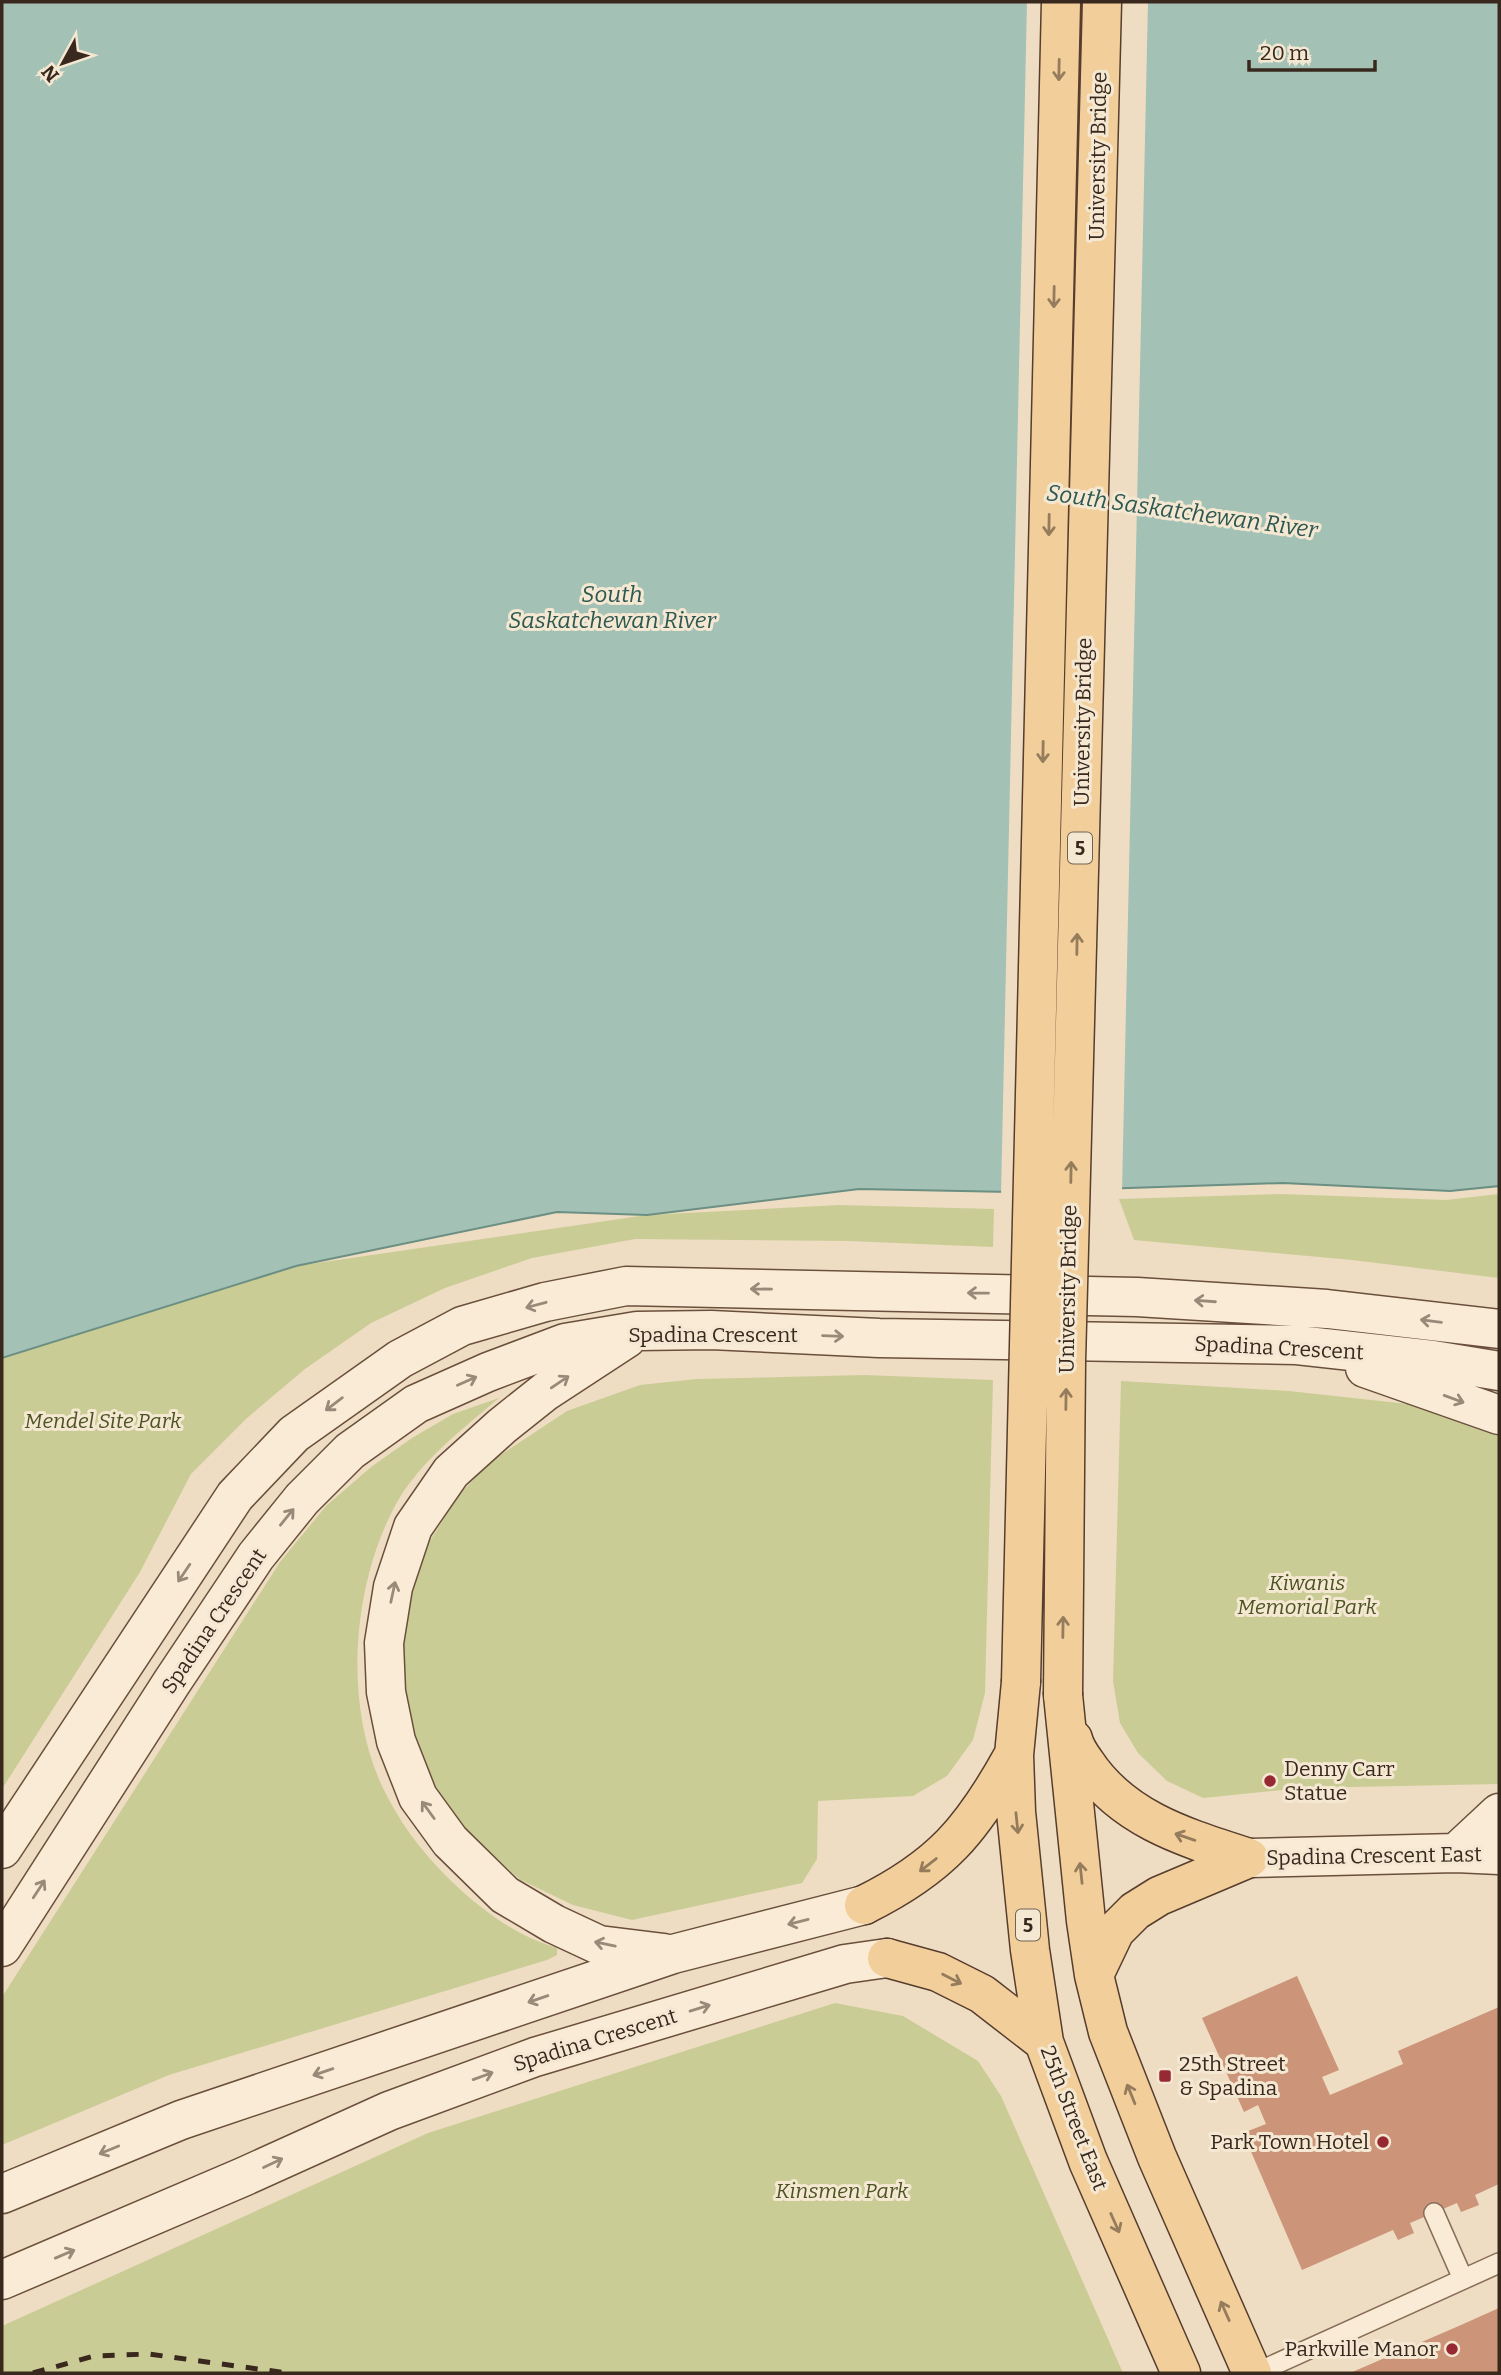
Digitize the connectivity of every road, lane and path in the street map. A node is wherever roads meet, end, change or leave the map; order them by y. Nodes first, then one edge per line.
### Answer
1 (1061, 2) edge
2 (1102, 2) edge
3 (1499, 1329) edge
4 (636, 1331) junction
5 (1297, 1345) junction
6 (1499, 1371) edge
7 (1499, 1415) edge
8 (1021, 1682) joint
9 (1063, 1695) junction
10 (1014, 1755) junction
11 (1499, 1813) edge
12 (2, 1849) edge
13 (1456, 1853) junction
14 (1499, 1855) edge
15 (1249, 1858) junction
16 (864, 1905) joint
17 (2, 1947) edge
18 (673, 1954) junction
19 (887, 1958) joint
20 (1094, 1975) junction
21 (1044, 2042) junction
22 (2, 2194) edge
23 (1434, 2213) dead end
24 (1499, 2263) edge
25 (1463, 2279) junction
26 (2, 2280) edge
27 (1181, 2373) edge
28 (1254, 2373) edge

1 -> 8 main road, University Bridge / 5, bridge
9 -> 2 main road, University Bridge / 5, bridge
3 -> 12 street, Spadina Crescent
4 -> 5 street, Spadina Crescent
17 -> 4 street, Spadina Crescent
18 -> 4 street
5 - 6 street, Spadina Crescent
5 -> 7 street
8 - 10 main road, 25th Street East / 5
15 -> 9 main road
20 -> 9 main road, 5
10 -> 16 main road
10 -> 21 main road, 25th Street East / 5
11 - 13 street
13 - 14 street, Spadina Crescent East
13 - 15 street, Spadina Crescent East
15 - 20 main road
16 -> 18 street
18 -> 22 street
19 -> 21 main road
26 -> 19 street, Spadina Crescent
28 -> 20 main road, 5
21 -> 27 main road, 25th Street East / 5
23 - 25 lane
24 - 25 lane
25 - 28 lane

